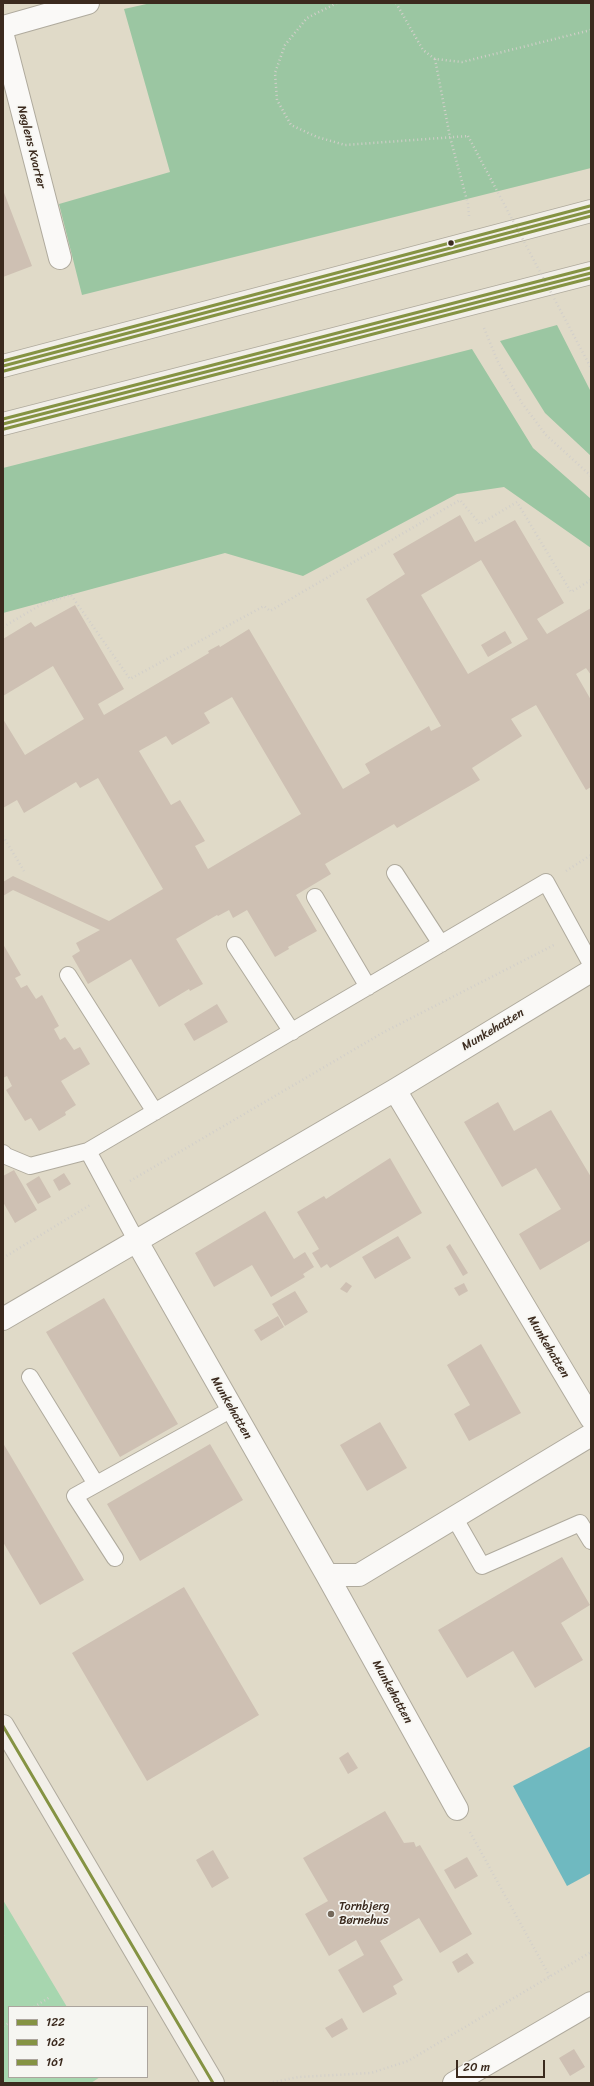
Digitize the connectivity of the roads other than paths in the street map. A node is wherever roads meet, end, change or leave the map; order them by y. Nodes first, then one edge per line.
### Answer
1 (88, 3) edge
2 (3, 27) edge
3 (3, 36) edge
4 (591, 211) edge
5 (60, 258) dead end
6 (591, 273) edge
7 (3, 366) edge
8 (3, 424) edge
9 (395, 873) dead end
10 (315, 897) dead end
11 (441, 944) junction
12 (235, 945) dead end
13 (591, 964) edge
14 (591, 970) edge
15 (68, 975) dead end
16 (368, 987) junction
17 (292, 1032) junction
18 (395, 1090) junction
19 (155, 1112) junction
20 (88, 1151) junction
21 (3, 1153) edge
22 (136, 1240) junction
23 (3, 1319) edge
24 (30, 1376) dead end
25 (232, 1409) junction
26 (591, 1418) edge
27 (591, 1434) edge
28 (96, 1484) junction
29 (454, 1517) junction
30 (591, 1541) edge
31 (115, 1558) dead end
32 (327, 1575) junction
33 (3, 1726) edge
34 (457, 1809) road end
35 (591, 2003) edge
36 (213, 2083) edge
37 (454, 2083) edge

1 - 2 street
3 - 5 street, Nøglens Kvarter
4 - 7 main road
6 - 8 main road
9 - 11 lane
10 - 16 lane
11 - 13 lane
11 - 16 lane
12 - 17 lane
14 - 18 street, Munkehatten
15 - 19 lane
16 - 17 lane
17 - 19 lane
18 - 22 street, Munkehatten
18 - 26 street, Munkehatten
19 - 20 lane
20 - 21 lane
20 - 22 lane
22 - 23 street, Munkehatten
22 - 25 street, Munkehatten
24 - 28 lane
25 - 28 lane
25 - 32 street, Munkehatten
27 - 29 street
28 - 31 lane
29 - 30 lane
29 - 32 street
32 - 34 street, Munkehatten
33 - 36 main road
35 - 37 street

